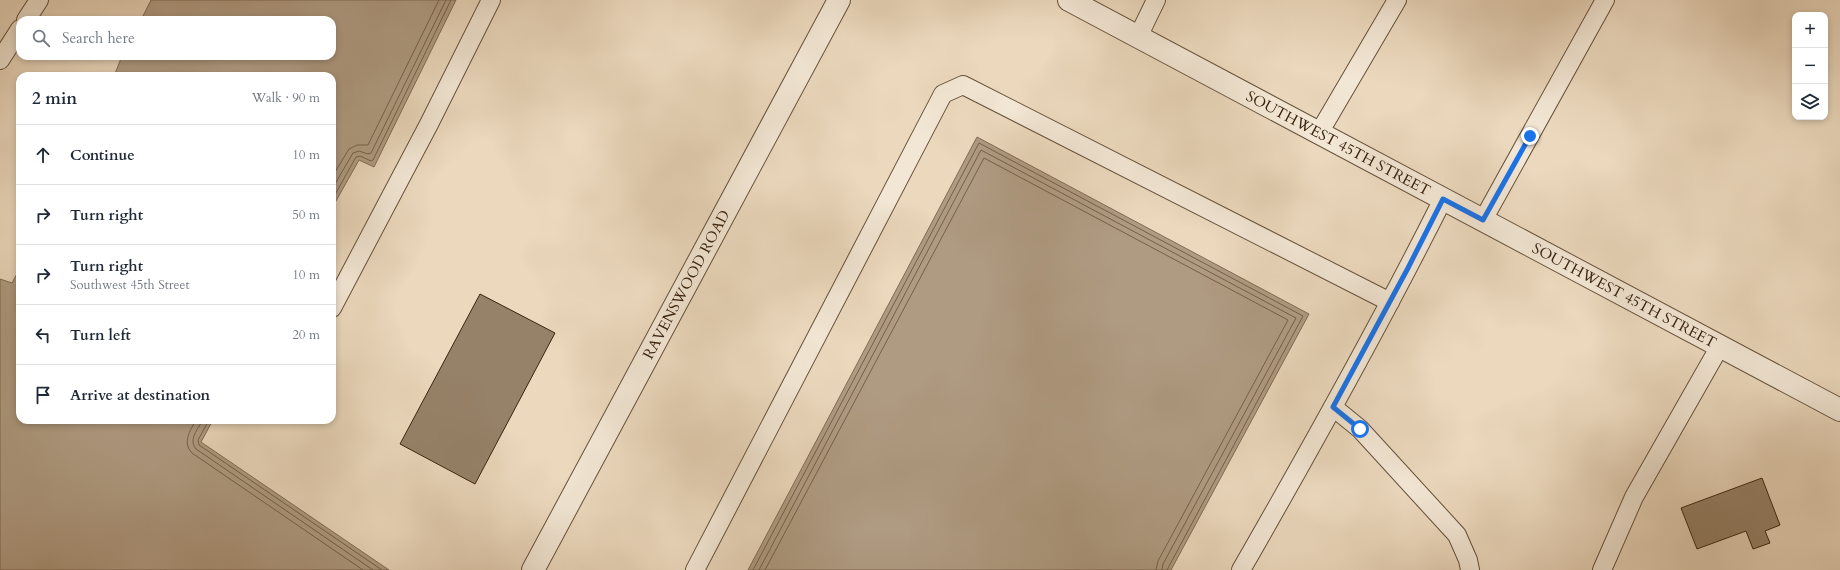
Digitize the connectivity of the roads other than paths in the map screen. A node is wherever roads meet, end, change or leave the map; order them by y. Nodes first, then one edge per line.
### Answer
1 (39, 0) edge
2 (492, 0) edge
3 (839, 0) edge
4 (1069, 0) edge
5 (1156, 0) edge
6 (1397, 0) edge
7 (1605, 0) edge
8 (29, 16) edge
9 (16, 35) edge
10 (1138, 37) junction
11 (0, 60) edge
12 (1319, 133) junction
13 (1443, 199) junction
14 (1483, 220) junction
15 (336, 300) edge
16 (1390, 302) junction
17 (1720, 346) junction
18 (1333, 407) junction
19 (1840, 410) edge
20 (533, 570) edge
21 (695, 570) edge
22 (1241, 570) edge
23 (1470, 570) edge
24 (1602, 570) edge

1 - 8 lane
2 - 15 lane
3 - 20 street, RAVENSWOOD ROAD
4 - 10 street, SOUTHWEST 45TH STREET
5 - 10 lane
6 - 12 lane
7 - 14 lane
9 - 11 lane
10 - 12 street, SOUTHWEST 45TH STREET
12 - 13 street, SOUTHWEST 45TH STREET
13 - 14 street, SOUTHWEST 45TH STREET
13 - 16 lane
14 - 17 street, SOUTHWEST 45TH STREET
16 - 18 lane
16 - 21 lane
17 - 19 street, SOUTHWEST 45TH STREET
17 - 24 lane
18 - 22 lane
18 - 23 lane

